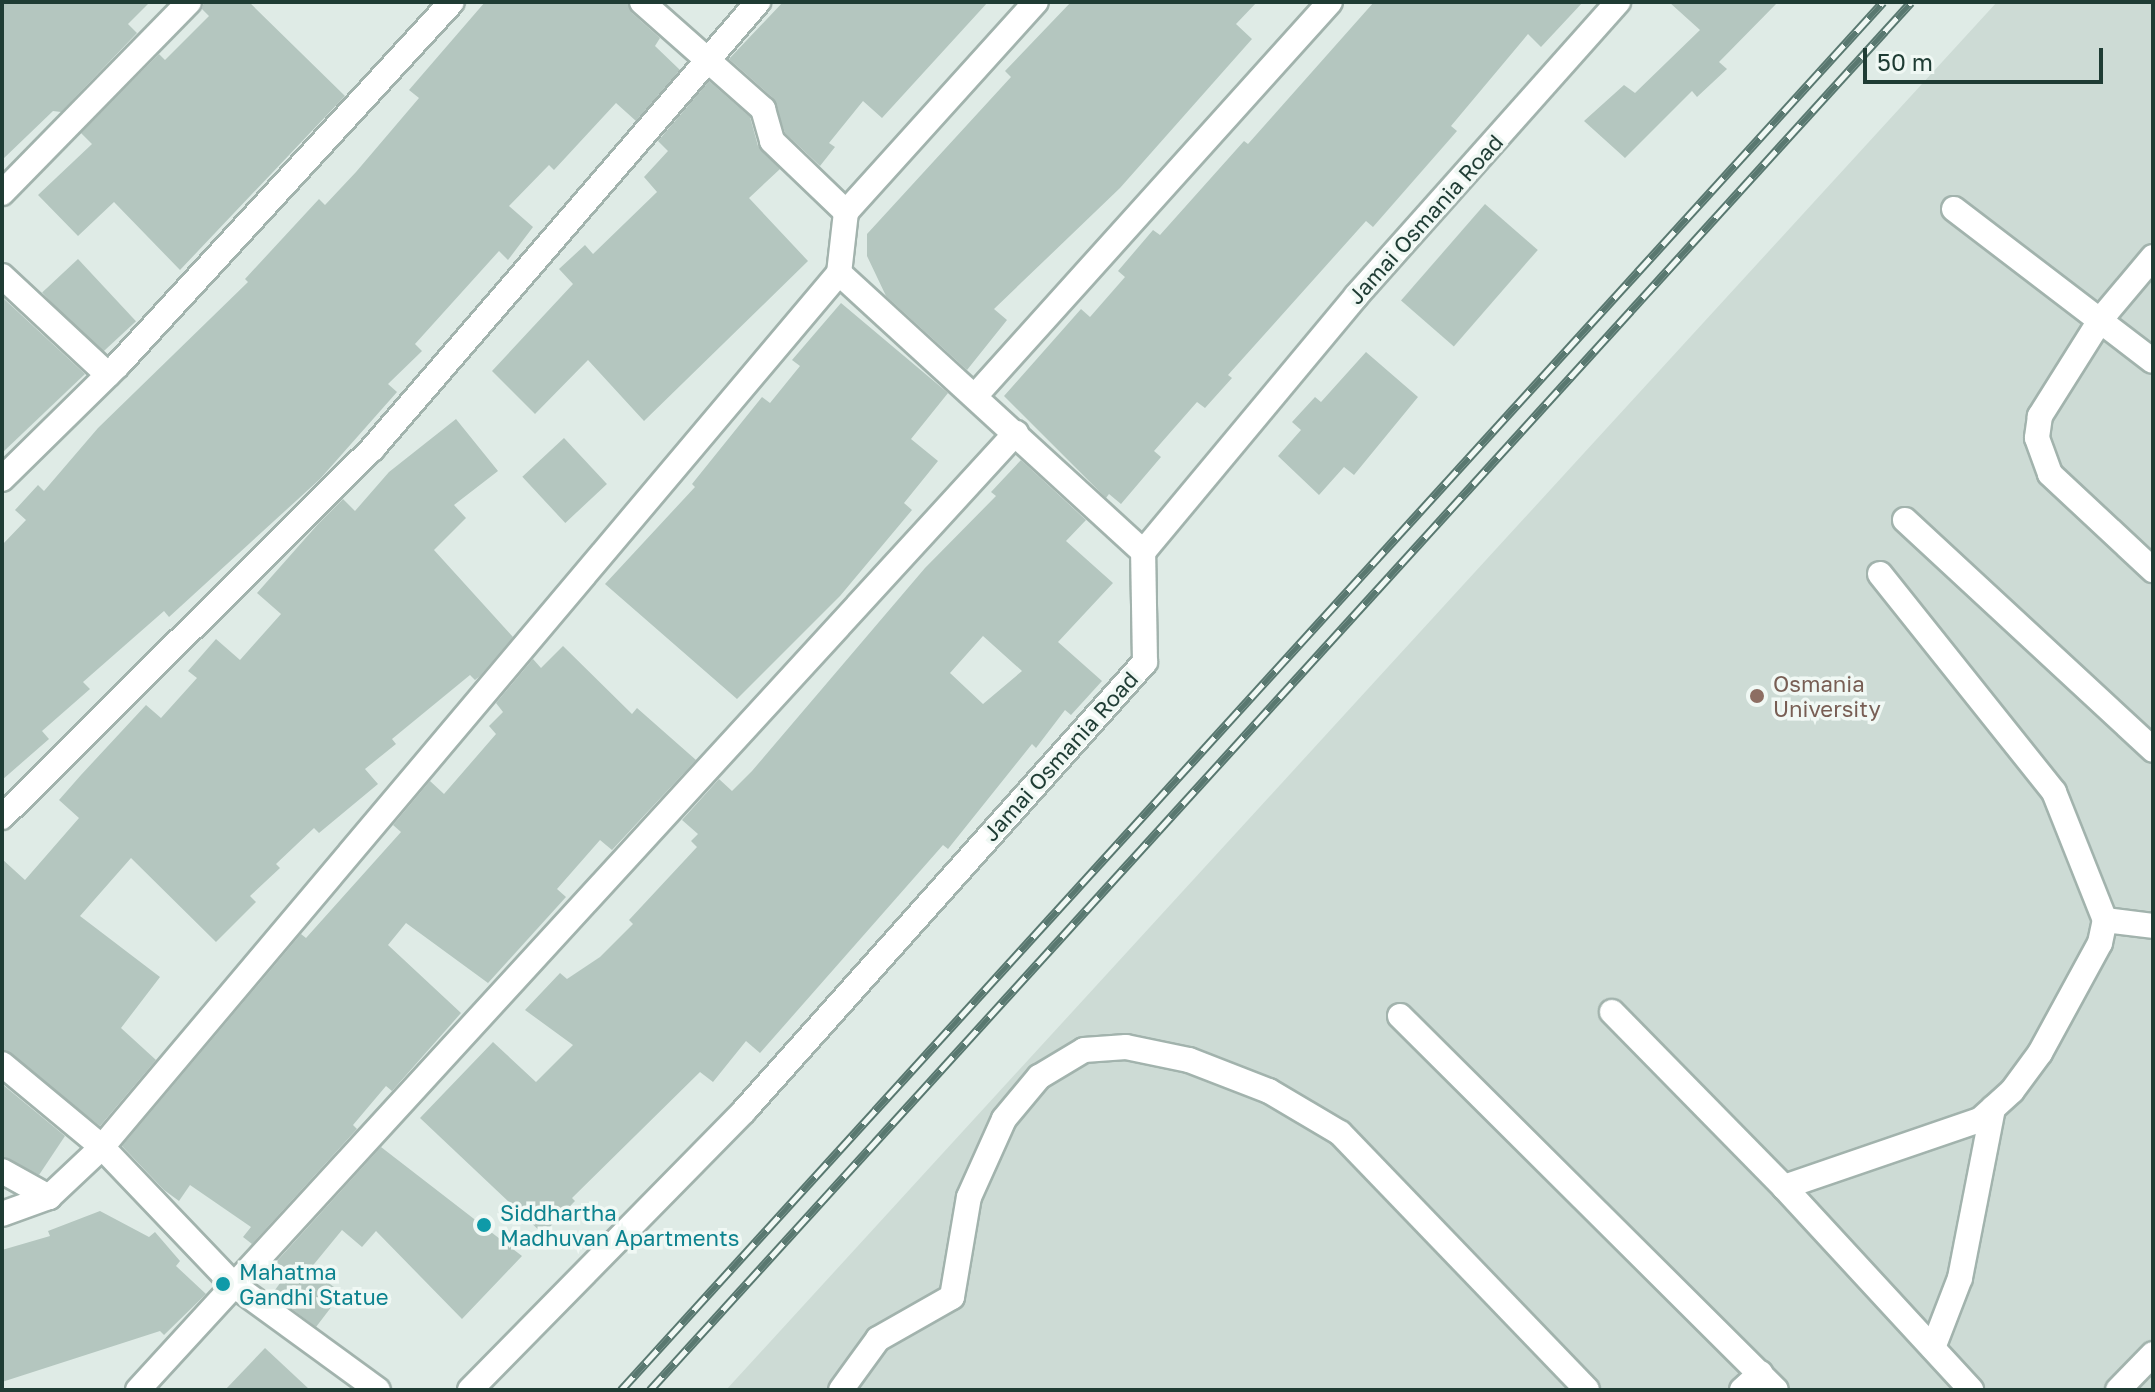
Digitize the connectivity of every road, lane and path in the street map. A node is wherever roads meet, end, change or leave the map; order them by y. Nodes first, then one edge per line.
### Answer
1 (189, 2) edge
2 (452, 2) edge
3 (642, 2) edge
4 (758, 2) edge
5 (1036, 2) edge
6 (1330, 2) edge
7 (1618, 2) edge
8 (709, 58) junction
9 (2, 193) edge
10 (1954, 209) dead end
11 (846, 212) junction
12 (2153, 257) edge
13 (839, 273) junction
14 (2, 276) edge
15 (2101, 319) junction
16 (2153, 361) edge
17 (108, 375) junction
18 (976, 395) junction
19 (1016, 433) junction
20 (2, 479) edge
21 (1905, 520) dead end
22 (1143, 552) junction
23 (2153, 570) edge
24 (1880, 574) dead end
25 (2153, 750) edge
26 (2, 817) edge
27 (2105, 920) junction
28 (2153, 926) edge
29 (1612, 1012) dead end
30 (1400, 1016) dead end
31 (2, 1064) edge
32 (1993, 1108) junction
33 (102, 1147) junction
34 (2, 1171) edge
35 (1784, 1187) junction
36 (49, 1197) junction
37 (2, 1214) edge
38 (234, 1285) junction
39 (1933, 1348) junction
40 (2153, 1354) edge
41 (1769, 1382) edge
42 (138, 1390) edge
43 (378, 1390) edge
44 (470, 1390) edge
45 (841, 1390) edge
46 (1587, 1390) edge
47 (1742, 1390) edge
48 (1971, 1390) edge
49 (2118, 1390) edge

1 - 9 street
2 - 17 street
3 - 8 street
4 - 8 street
5 - 11 street
6 - 18 street
7 - 22 street, Jamai Osmania Road
8 - 11 street
8 - 26 street
10 - 15 street
11 - 13 street
12 - 15 street
13 - 18 street
13 - 33 street
14 - 17 street
15 - 16 street
15 - 23 street
17 - 20 street
18 - 19 street
19 - 22 street
19 - 38 street
21 - 25 street
22 - 44 street, Jamai Osmania Road
24 - 27 street
27 - 28 street
27 - 32 street
29 - 35 street
30 - 41 street
31 - 33 street
32 - 35 street
32 - 39 street
33 - 36 street
33 - 38 street
34 - 36 street
35 - 39 street
36 - 37 street
38 - 42 street
38 - 43 street
39 - 48 street
40 - 49 street
41 - 47 street
45 - 46 street

